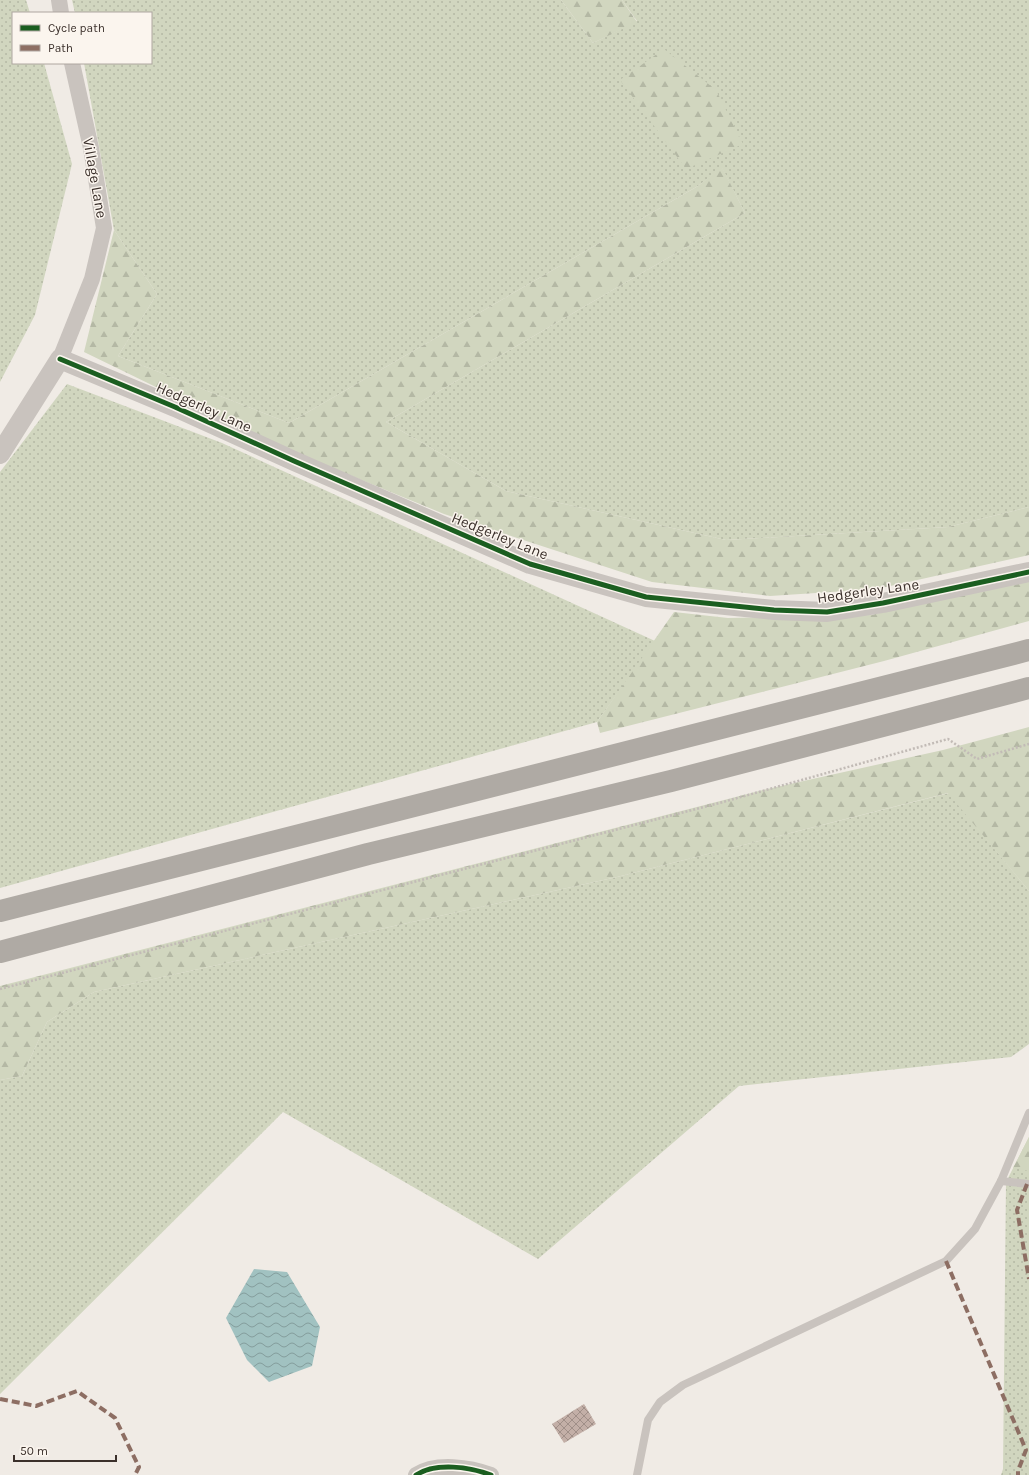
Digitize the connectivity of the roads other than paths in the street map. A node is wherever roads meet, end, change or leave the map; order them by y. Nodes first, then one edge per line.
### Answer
1 (59, 0) edge
2 (62, 12) edge
3 (72, 64) edge
4 (60, 359) junction
5 (0, 454) edge
6 (1029, 572) edge
7 (1029, 650) edge
8 (1029, 688) edge
9 (0, 911) edge
10 (0, 952) edge
11 (1029, 1113) edge
12 (1001, 1181) junction
13 (1029, 1184) edge
14 (416, 1475) edge
15 (491, 1475) edge
16 (637, 1475) edge

1 - 2 street
3 - 4 street, Village Lane
4 - 5 street
4 - 6 street, Hedgerley Lane
7 - 9 highway
8 - 10 highway
11 - 12 lane
12 - 13 lane
12 - 16 lane
14 - 15 street

